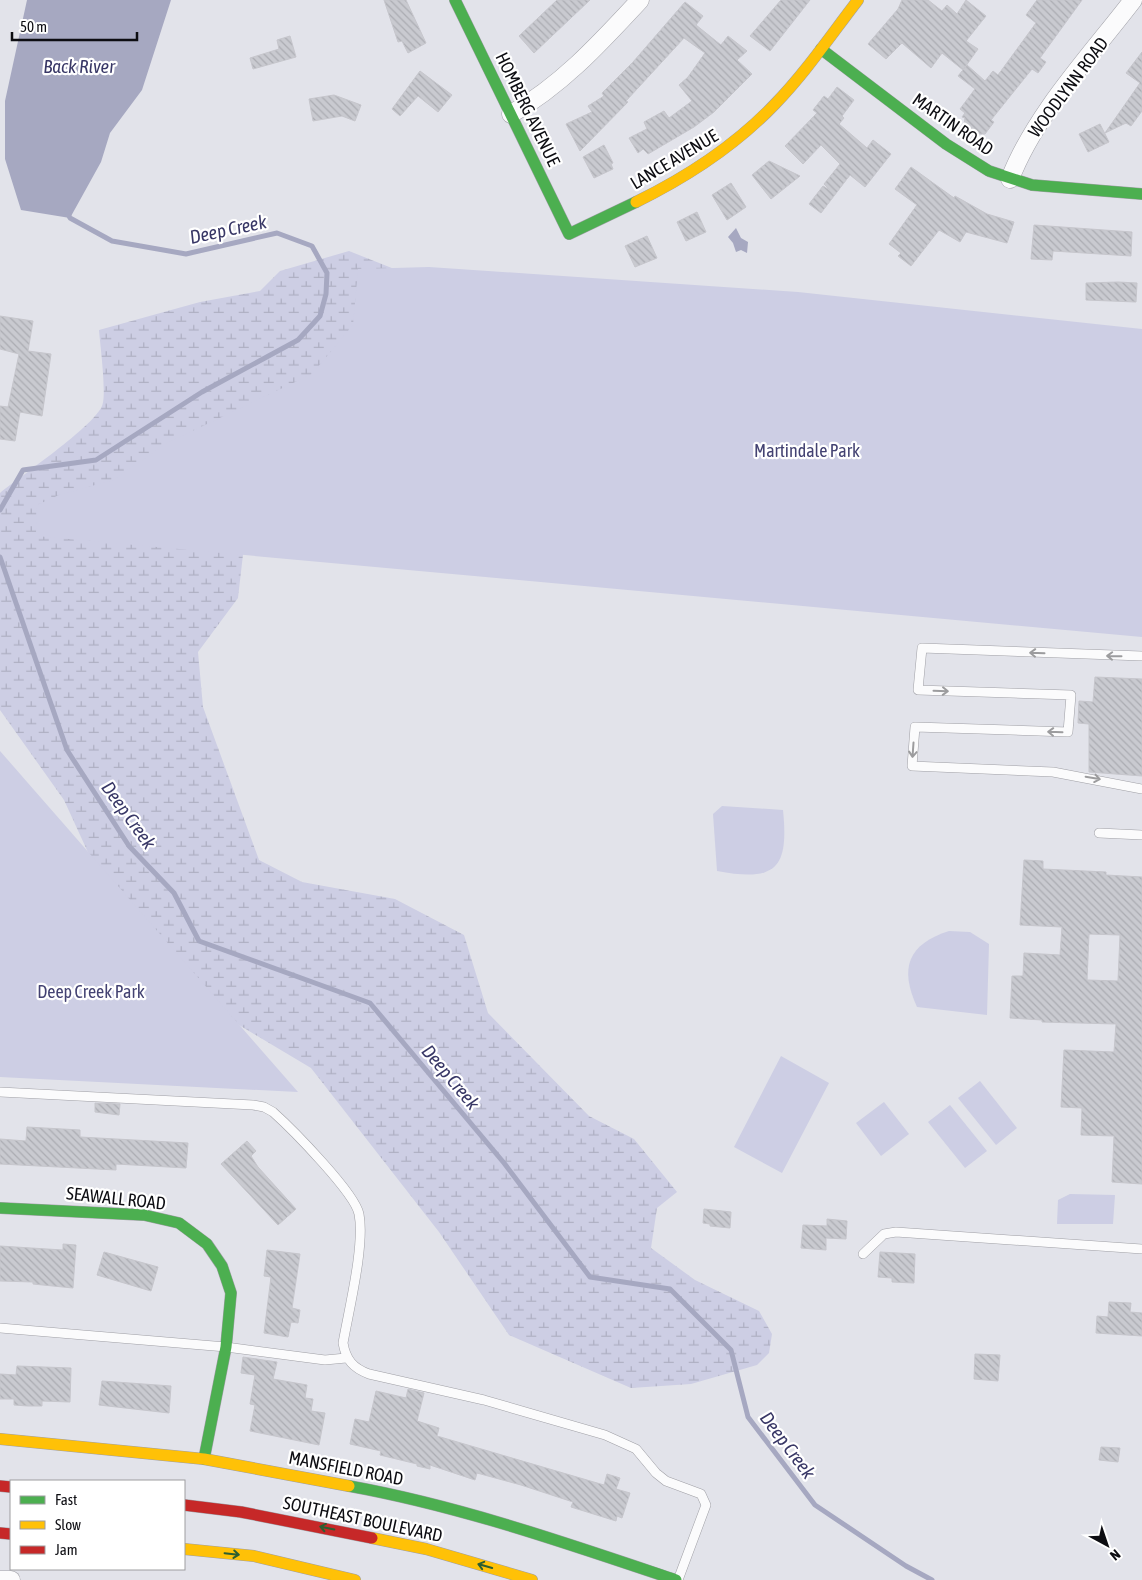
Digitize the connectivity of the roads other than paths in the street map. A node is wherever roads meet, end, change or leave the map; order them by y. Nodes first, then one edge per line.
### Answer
1 (455, 0) edge
2 (640, 0) edge
3 (858, 0) edge
4 (1134, 0) edge
5 (820, 49) junction
6 (511, 114) junction
7 (1010, 179) junction
8 (1142, 194) edge
9 (569, 234) joint
10 (1142, 656) edge
11 (1142, 789) edge
12 (1099, 833) dead end
13 (1142, 835) edge
14 (0, 1092) edge
15 (0, 1208) edge
16 (1142, 1249) edge
17 (863, 1254) dead end
18 (0, 1328) edge
19 (226, 1347) junction
20 (346, 1358) junction
21 (0, 1439) edge
22 (204, 1459) junction
23 (185, 1505) edge
24 (185, 1549) edge
25 (0, 1580) edge
26 (11, 1580) edge
27 (355, 1580) edge
28 (532, 1580) edge
29 (677, 1580) edge

1 - 6 street, HOMBERG AVENUE
2 - 6 street
3 - 5 street, LANCE AVENUE
4 - 7 street, WOODLYNN ROAD
5 - 7 street, MARTIN ROAD
5 - 9 street, LANCE AVENUE
6 - 9 street, HOMBERG AVENUE
7 - 8 street, MARTIN ROAD
10 -> 11 lane
12 - 13 lane
14 - 20 lane
15 - 19 street, SEAWALL ROAD
16 - 17 lane
18 - 19 lane
19 - 20 lane
19 - 22 street, SEAWALL ROAD
20 - 29 lane
21 - 22 street, MANSFIELD ROAD
22 - 29 street, MANSFIELD ROAD
28 -> 23 street, SOUTHEAST BOULEVARD
24 -> 27 street
25 - 26 street

